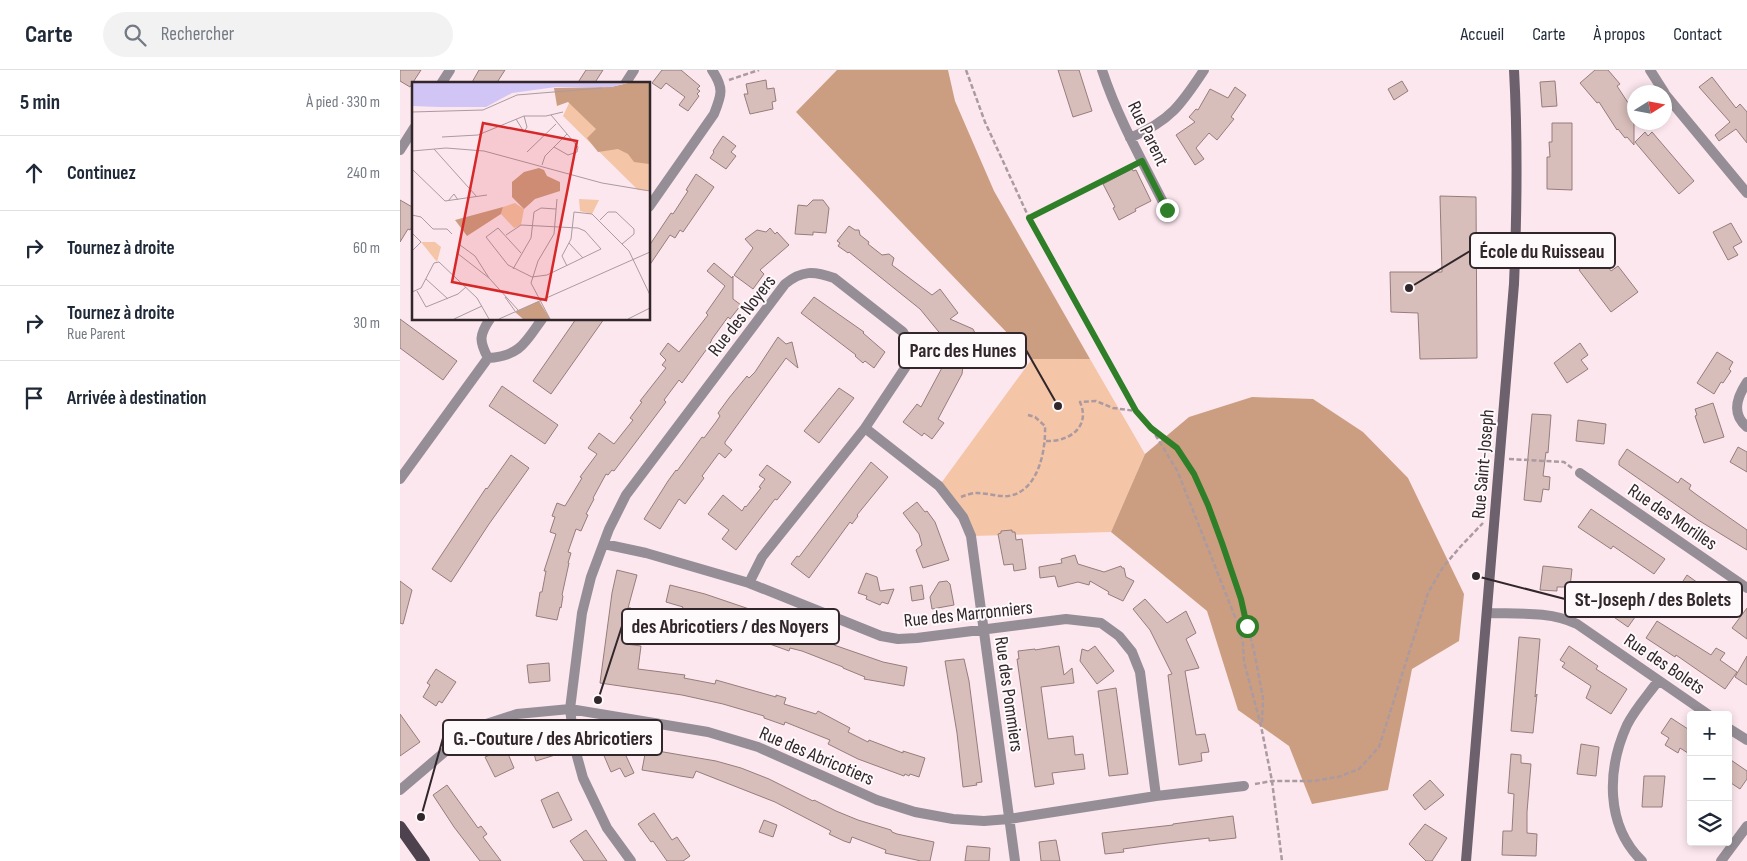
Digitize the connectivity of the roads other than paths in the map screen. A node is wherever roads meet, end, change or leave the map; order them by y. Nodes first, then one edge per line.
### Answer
1 (450, 70) edge
2 (634, 70) edge
3 (712, 70) edge
4 (1102, 70) edge
5 (1204, 70) edge
6 (1514, 70) edge
7 (1650, 70) edge
8 (442, 82) edge
9 (626, 82) edge
10 (1659, 85) edge
11 (1672, 103) edge
12 (412, 131) edge
13 (1130, 138) junction
14 (400, 150) edge
15 (1747, 192) edge
16 (650, 207) edge
17 (1167, 210) dead end
18 (489, 320) edge
19 (541, 320) edge
20 (488, 358) junction
21 (1747, 382) edge
22 (865, 428) junction
23 (1747, 428) edge
24 (1580, 473) road end
25 (400, 479) edge
26 (604, 544) junction
27 (749, 583) junction
28 (1747, 588) edge
29 (1487, 612) junction
30 (983, 630) junction
31 (1658, 681) junction
32 (570, 709) junction
33 (1703, 711) edge
34 (1732, 731) edge
35 (1747, 740) edge
36 (1244, 786) road end
37 (400, 790) edge
38 (1156, 796) junction
39 (1010, 819) junction
40 (1747, 826) edge
41 (400, 827) edge
42 (424, 861) edge
43 (631, 861) edge
44 (1015, 861) edge
45 (1466, 861) edge
46 (1642, 861) edge
47 (1721, 861) edge

1 - 8 street
2 - 9 street
3 - 16 street
4 - 13 street, Rue Parent
5 - 13 street
6 - 29 street, Rue Saint-Joseph
7 - 10 street
11 - 15 street
12 - 14 street
13 - 17 street, Rue Parent
18 - 20 street
19 - 20 street
20 - 25 street
21 - 23 street
22 - 26 street, Rue des Noyers
22 - 27 street, Rue des Noyers
22 - 30 street, Rue des Pommiers
24 - 28 street, Rue des Morilles
26 - 27 street, Rue des Marronniers
26 - 32 street, Rue des Noyers
27 - 30 street, Rue des Marronniers
29 - 31 street, Rue des Bolets
29 - 45 street, Rue Saint-Joseph
30 - 38 street, Rue des Marronniers
30 - 39 street, Rue des Pommiers
31 - 33 street, Rue des Bolets
31 - 46 street
32 - 37 street, Rue des Abricotiers
32 - 39 street, Rue des Abricotiers
32 - 43 street
34 - 35 street
36 - 38 street, Rue des Abricotiers
38 - 39 street, Rue des Abricotiers
39 - 44 street, Rue des Pommiers
40 - 47 street
41 - 42 main road

